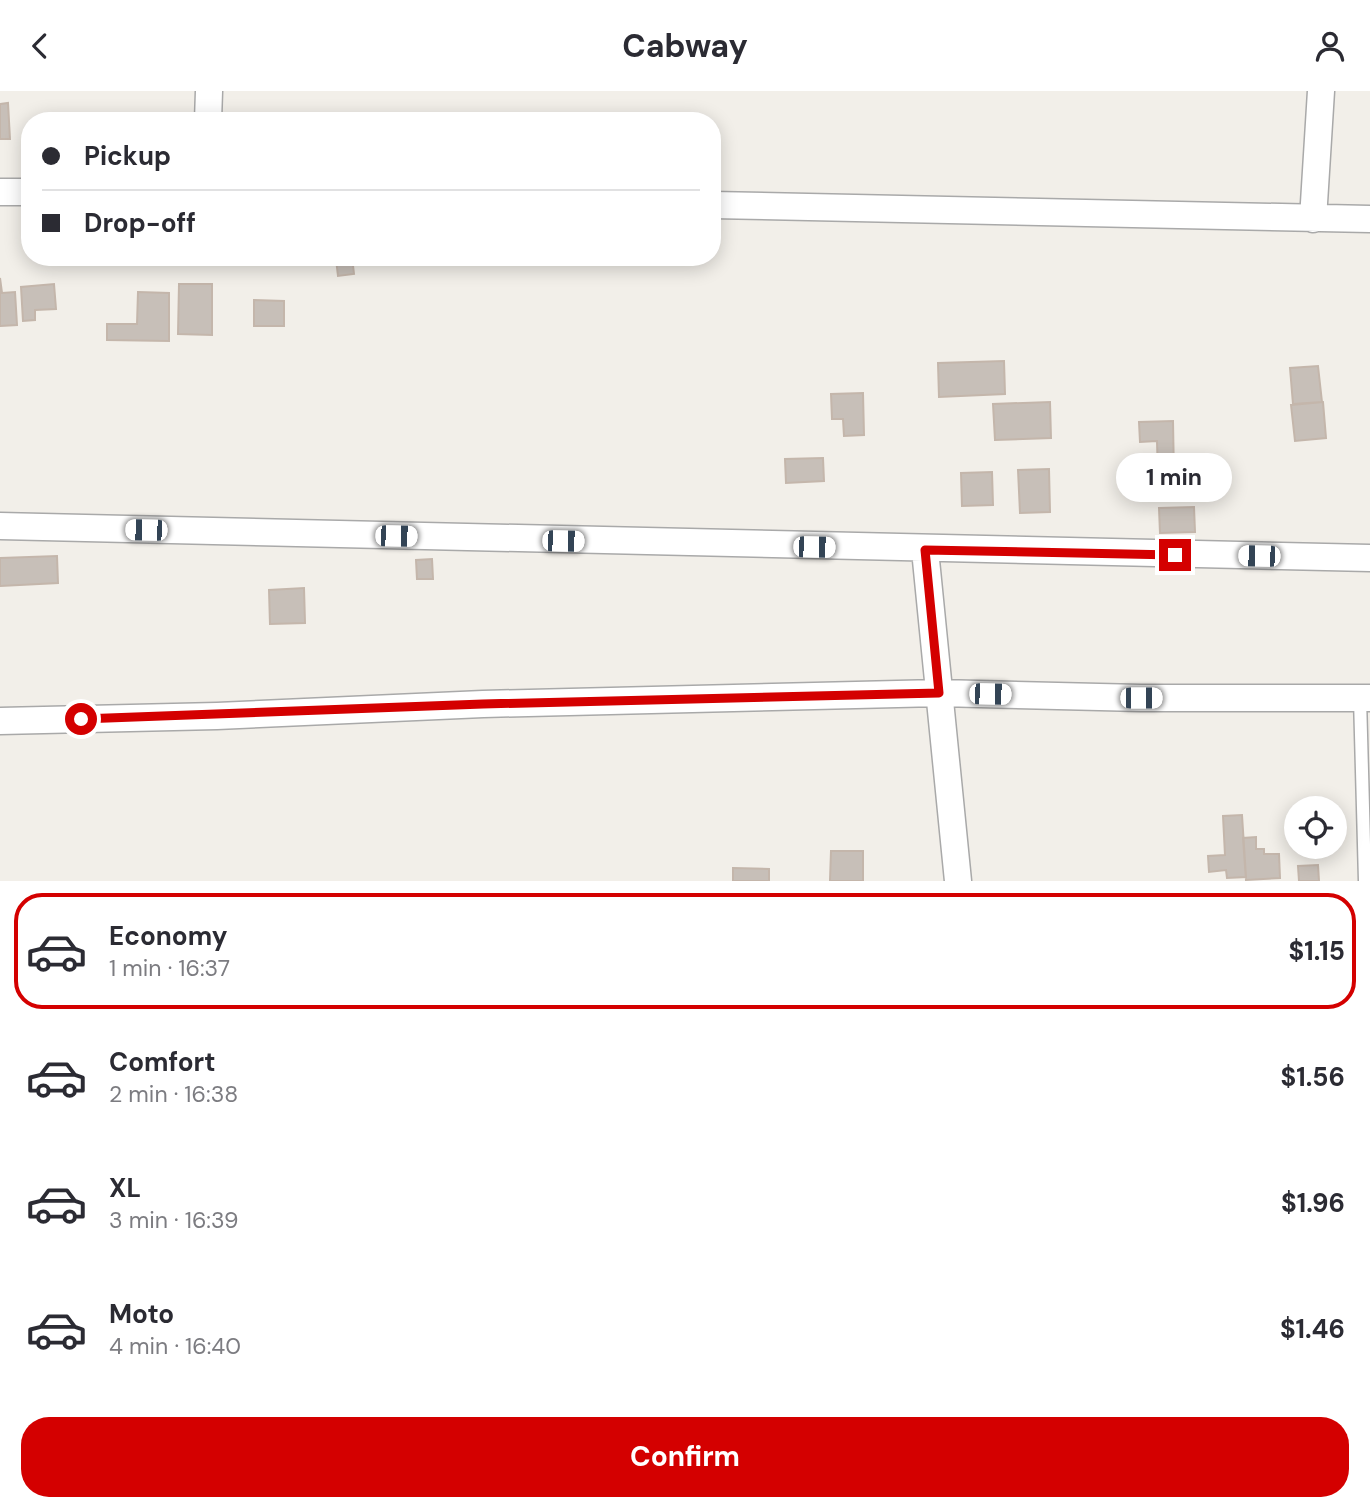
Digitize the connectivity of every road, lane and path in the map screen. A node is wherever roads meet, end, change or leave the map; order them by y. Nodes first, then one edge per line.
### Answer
1 (209, 91) edge
2 (1321, 91) edge
3 (208, 112) edge
4 (0, 192) edge
5 (21, 192) edge
6 (721, 205) edge
7 (1313, 219) junction
8 (1370, 219) edge
9 (0, 526) edge
10 (925, 550) junction
11 (1370, 558) edge
12 (939, 693) junction
13 (1365, 698) edge
14 (0, 721) edge
15 (958, 881) edge
16 (1364, 881) edge

1 - 3 street
2 - 7 street
4 - 5 street
6 - 7 street
7 - 8 street
9 - 10 street
10 - 11 street
10 - 12 street
12 - 13 street
12 - 14 street
12 - 15 street
13 - 16 lane

